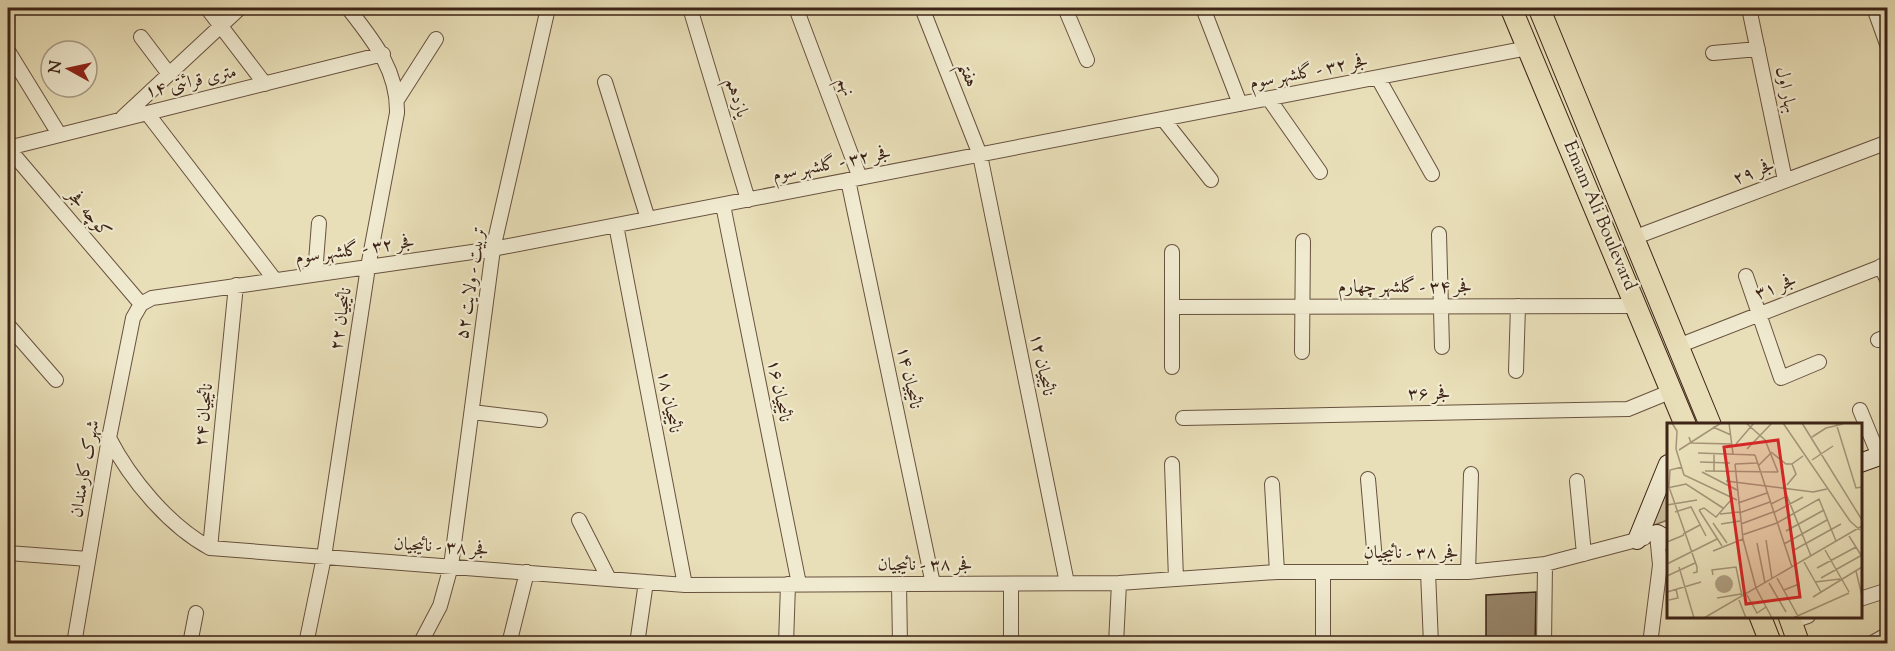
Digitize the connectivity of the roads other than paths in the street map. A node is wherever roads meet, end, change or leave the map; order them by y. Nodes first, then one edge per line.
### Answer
1 (207, 8) edge
2 (240, 8) edge
3 (348, 8) edge
4 (548, 8) edge
5 (690, 8) edge
6 (796, 8) edge
7 (922, 8) edge
8 (1065, 8) edge
9 (1203, 8) edge
10 (1511, 8) edge
11 (1539, 8) edge
12 (1749, 8) edge
13 (1874, 8) edge
14 (221, 25) junction
15 (141, 37) dead end
16 (436, 39) dead end
17 (1887, 47) edge
18 (1528, 48) junction
19 (1758, 50) junction
20 (8, 51) edge
21 (1713, 53) dead end
22 (383, 54) junction
23 (1087, 60) dead end
24 (169, 74) junction
25 (1378, 78) junction
26 (605, 82) dead end
27 (265, 84) junction
28 (1269, 99) junction
29 (397, 100) junction
30 (1240, 104) junction
31 (147, 112) junction
32 (123, 118) junction
33 (1163, 119) junction
34 (59, 134) junction
35 (1887, 142) edge
36 (8, 148) edge
37 (980, 155) junction
38 (1320, 172) dead end
39 (1432, 174) dead end
40 (854, 179) junction
41 (1211, 180) dead end
42 (1785, 180) junction
43 (748, 200) junction
44 (723, 205) junction
45 (648, 219) junction
46 (319, 223) dead end
47 (616, 225) junction
48 (1438, 234) dead end
49 (1634, 238) junction
50 (1303, 241) dead end
51 (494, 249) junction
52 (1172, 252) dead end
53 (1884, 265) edge
54 (368, 267) junction
55 (315, 274) junction
56 (1746, 276) dead end
57 (275, 280) junction
58 (1887, 282) edge
59 (236, 285) junction
60 (141, 304) junction
61 (1304, 306) junction
62 (1441, 306) junction
63 (1518, 306) junction
64 (1638, 306) junction
65 (1172, 307) junction
66 (1759, 314) junction
67 (8, 325) edge
68 (1678, 346) junction
69 (1442, 347) dead end
70 (1302, 352) dead end
71 (1819, 362) dead end
72 (1172, 367) dead end
73 (1516, 371) dead end
74 (56, 380) dead end
75 (1672, 391) junction
76 (1860, 410) dead end
77 (472, 412) junction
78 (1183, 418) dead end
79 (540, 420) dead end
80 (1685, 423) edge
81 (1710, 423) edge
82 (109, 438) junction
83 (1883, 454) edge
84 (1862, 462) edge
85 (1172, 464) dead end
86 (1667, 466) edge
87 (1471, 474) dead end
88 (1368, 479) dead end
89 (1577, 481) dead end
90 (1272, 484) dead end
91 (579, 520) dead end
92 (1665, 535) edge
93 (1637, 540) junction
94 (210, 548) junction
95 (8, 553) edge
96 (1584, 555) junction
97 (324, 557) junction
98 (88, 559) junction
99 (1545, 564) junction
100 (451, 566) junction
101 (527, 572) junction
102 (1277, 572) junction
103 (1323, 572) junction
104 (1376, 572) junction
105 (1428, 572) junction
106 (1468, 572) junction
107 (609, 579) junction
108 (1176, 579) junction
109 (646, 582) junction
110 (1067, 583) junction
111 (1119, 583) junction
112 (793, 584) junction
113 (899, 584) junction
114 (933, 584) junction
115 (1011, 584) junction
116 (685, 585) junction
117 (1886, 594) edge
118 (1862, 599) edge
119 (196, 613) dead end
120 (1761, 618) edge
121 (1796, 618) edge
122 (1887, 634) edge
123 (1874, 642) dead end
124 (75, 644) edge
125 (190, 644) edge
126 (306, 644) edge
127 (420, 644) edge
128 (508, 644) edge
129 (637, 644) edge
130 (786, 644) edge
131 (900, 644) edge
132 (1011, 644) edge
133 (1116, 644) edge
134 (1323, 644) edge
135 (1431, 644) edge
136 (1544, 644) edge
137 (1650, 644) edge
138 (1771, 644) edge
139 (1800, 644) edge

1 - 14 street
2 - 14 street
3 - 22 street
4 - 51 street, تربیت - ولایت ۵۲
5 - 43 street, یازدهم
6 - 40 street, نهم
7 - 37 street, هفتم
8 - 23 street
9 - 30 street
10 - 18 main road, Emam Ali Boulevard
11 - 49 main road
12 - 19 street, بهار اول
13 - 17 street
14 - 24 street
14 - 27 street
15 - 24 street
16 - 29 street
18 - 25 street, فجر ۳۲ - گلشهر سوم
18 - 64 main road, Emam Ali Boulevard
19 - 21 street
19 - 42 street, بهار اول
20 - 34 street
22 - 27 street, ۱۴ متری قرائتی
22 - 29 street, نائیجیان ۲۲
24 - 32 street
25 - 28 street, فجر ۳۲ - گلشهر سوم
25 - 39 street
26 - 45 street
27 - 31 street, ۱۴ متری قرائتی
28 - 30 street, فجر ۳۲ - گلشهر سوم
28 - 38 street
29 - 54 street, نائیجیان ۲۲
30 - 33 street, فجر ۳۲ - گلشهر سوم
31 - 32 street, ۱۴ متری قرائتی
31 - 57 street
32 - 34 street, ۱۴ متری قرائتی
33 - 37 street, فجر ۳۲ - گلشهر سوم
33 - 41 street
34 - 36 street, ۱۴ متری قرائتی
35 - 42 street, فجر ۲۹
36 - 60 street, کوچه فجر
37 - 40 street, فجر ۳۲ - گلشهر سوم
37 - 110 street, نائیجیان ۱۲
40 - 43 street, فجر ۳۲ - گلشهر سوم
40 - 114 street, نائیجیان ۱۴
42 - 49 street, فجر ۲۹
43 - 44 street, فجر ۳۲ - گلشهر سوم
44 - 45 street, فجر ۳۲ - گلشهر سوم
44 - 112 street, نائیجیان ۱۶
45 - 47 street, فجر ۳۲ - گلشهر سوم
46 - 55 street
47 - 51 street, فجر ۳۲ - گلشهر سوم
47 - 116 street, نائیجیان ۱۸
48 - 62 street
49 - 68 main road
50 - 61 street
51 - 54 street, فجر ۳۲ - گلشهر سوم
51 - 77 street, تربیت - ولایت ۵۲
52 - 65 street
53 - 58 street
53 - 66 street, فجر ۳۱
54 - 55 street, فجر ۳۲ - گلشهر سوم
54 - 97 street, نائیجیان ۲۲
55 - 57 street, فجر ۳۲ - گلشهر سوم
56 - 66 street
57 - 59 street, فجر ۳۲ - گلشهر سوم
59 - 60 street, فجر ۳۲ - گلشهر سوم
59 - 94 street, نائیجیان ۲۴
60 - 82 street, شهرک کارمندان
61 - 62 street, فجر ۳۴ - گلشهر چهارم
61 - 65 street, فجر ۳۴ - گلشهر چهارم
61 - 70 street
62 - 63 street, فجر ۳۴ - گلشهر چهارم
62 - 69 street
63 - 64 street, فجر ۳۴ - گلشهر چهارم
63 - 73 street
64 - 75 main road, Emam Ali Boulevard
65 - 72 street
66 - 68 street, فجر ۳۱
66 - 71 street
67 - 74 street
68 - 81 main road
75 - 78 street, فجر ۳۶
75 - 80 main road, Emam Ali Boulevard
76 - 83 street
77 - 79 street
77 - 100 street, تربیت - ولایت ۵۲
82 - 94 street
82 - 98 street, شهرک کارمندان
83 - 84 main road
85 - 108 street
86 - 93 main road
87 - 106 street
88 - 104 street
89 - 96 street
90 - 102 street
91 - 107 street
92 - 93 street, فجر ۳۸ - نائیجیان
92 - 137 street
93 - 96 street, فجر ۳۸ - نائیجیان
94 - 97 street, فجر ۳۸ - نائیجیان
95 - 98 street
96 - 99 street, فجر ۳۸ - نائیجیان
97 - 100 street, فجر ۳۸ - نائیجیان
97 - 126 street, نائیجیان ۲۲
98 - 124 street, شهرک کارمندان
99 - 106 street, فجر ۳۸ - نائیجیان
99 - 136 street
100 - 101 street, فجر ۳۸ - نائیجیان
100 - 127 street, تربیت - ولایت ۵۲
101 - 107 street, فجر ۳۸ - نائیجیان
101 - 128 street
102 - 103 street, فجر ۳۸ - نائیجیان
102 - 108 street, فجر ۳۸ - نائیجیان
103 - 104 street, فجر ۳۸ - نائیجیان
103 - 134 street
104 - 105 street, فجر ۳۸ - نائیجیان
105 - 106 street, فجر ۳۸ - نائیجیان
105 - 135 street
107 - 109 street, فجر ۳۸ - نائیجیان
108 - 111 street, فجر ۳۸ - نائیجیان
109 - 116 street, فجر ۳۸ - نائیجیان
109 - 129 street
110 - 111 street, فجر ۳۸ - نائیجیان
110 - 115 street, فجر ۳۸ - نائیجیان
111 - 133 street
112 - 113 street, فجر ۳۸ - نائیجیان
112 - 116 street, فجر ۳۸ - نائیجیان
112 - 130 street, نائیجیان ۱۶
113 - 114 street, فجر ۳۸ - نائیجیان
113 - 131 street
114 - 115 street, فجر ۳۸ - نائیجیان
115 - 132 street
117 - 118 street
119 - 125 street
120 - 138 main road
121 - 139 main road
122 - 123 street

